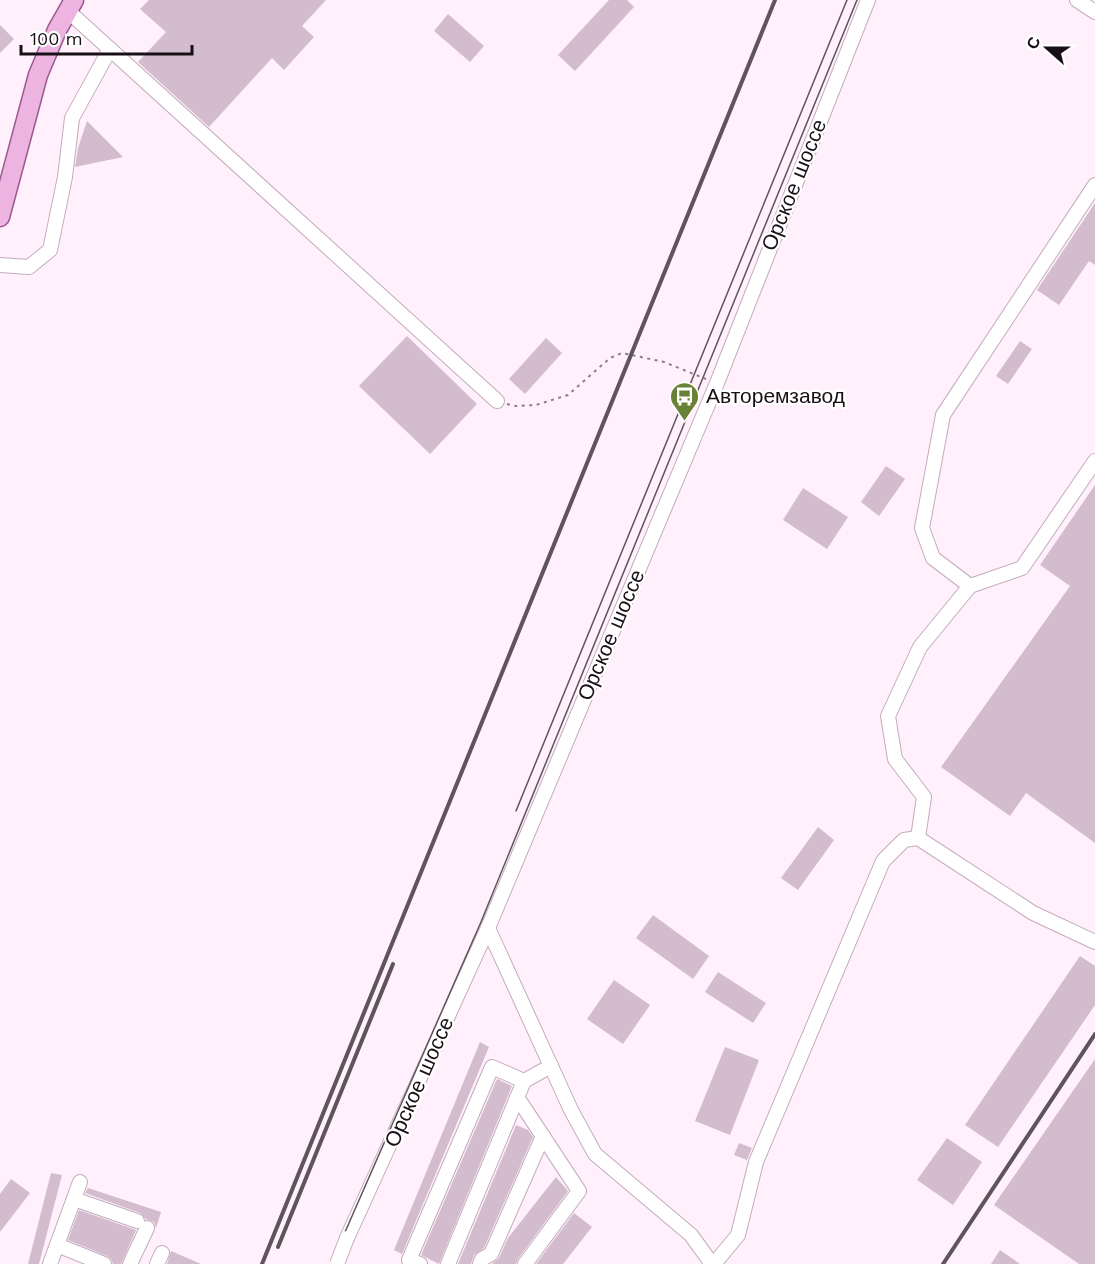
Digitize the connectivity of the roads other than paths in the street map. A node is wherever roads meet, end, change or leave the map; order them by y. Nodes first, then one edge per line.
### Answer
1 (868, 0) edge
2 (1077, 0) edge
3 (71, 6) edge
4 (1095, 12) edge
5 (110, 49) junction
6 (1095, 185) edge
7 (0, 217) edge
8 (0, 265) edge
9 (496, 401) road end
10 (1095, 461) edge
11 (970, 586) junction
12 (918, 838) junction
13 (488, 928) junction
14 (1095, 942) edge
15 (551, 1066) junction
16 (524, 1081) junction
17 (517, 1097) junction
18 (543, 1136) junction
19 (80, 1182) dead end
20 (74, 1198) junction
21 (57, 1245) junction
22 (50, 1264) edge
23 (104, 1264) edge
24 (130, 1264) edge
25 (337, 1264) edge
26 (420, 1264) edge
27 (448, 1264) edge
28 (480, 1264) edge
29 (525, 1264) edge
30 (713, 1264) edge

1 - 13 street, Орское шоссе
2 - 4 street
3 - 5 street
3 - 7 main road
5 - 8 street
5 - 9 street
6 - 11 street
10 - 11 street
11 - 12 street
12 - 14 street
12 - 30 street
13 - 15 street
13 - 25 street, Орское шоссе, bridge
15 - 16 street
15 - 30 street
16 - 17 street
16 - 26 street
17 - 18 street
17 - 27 street
18 - 28 street
18 - 29 street
19 - 20 street
20 - 21 street
20 - 24 street
21 - 22 street
21 - 23 street

